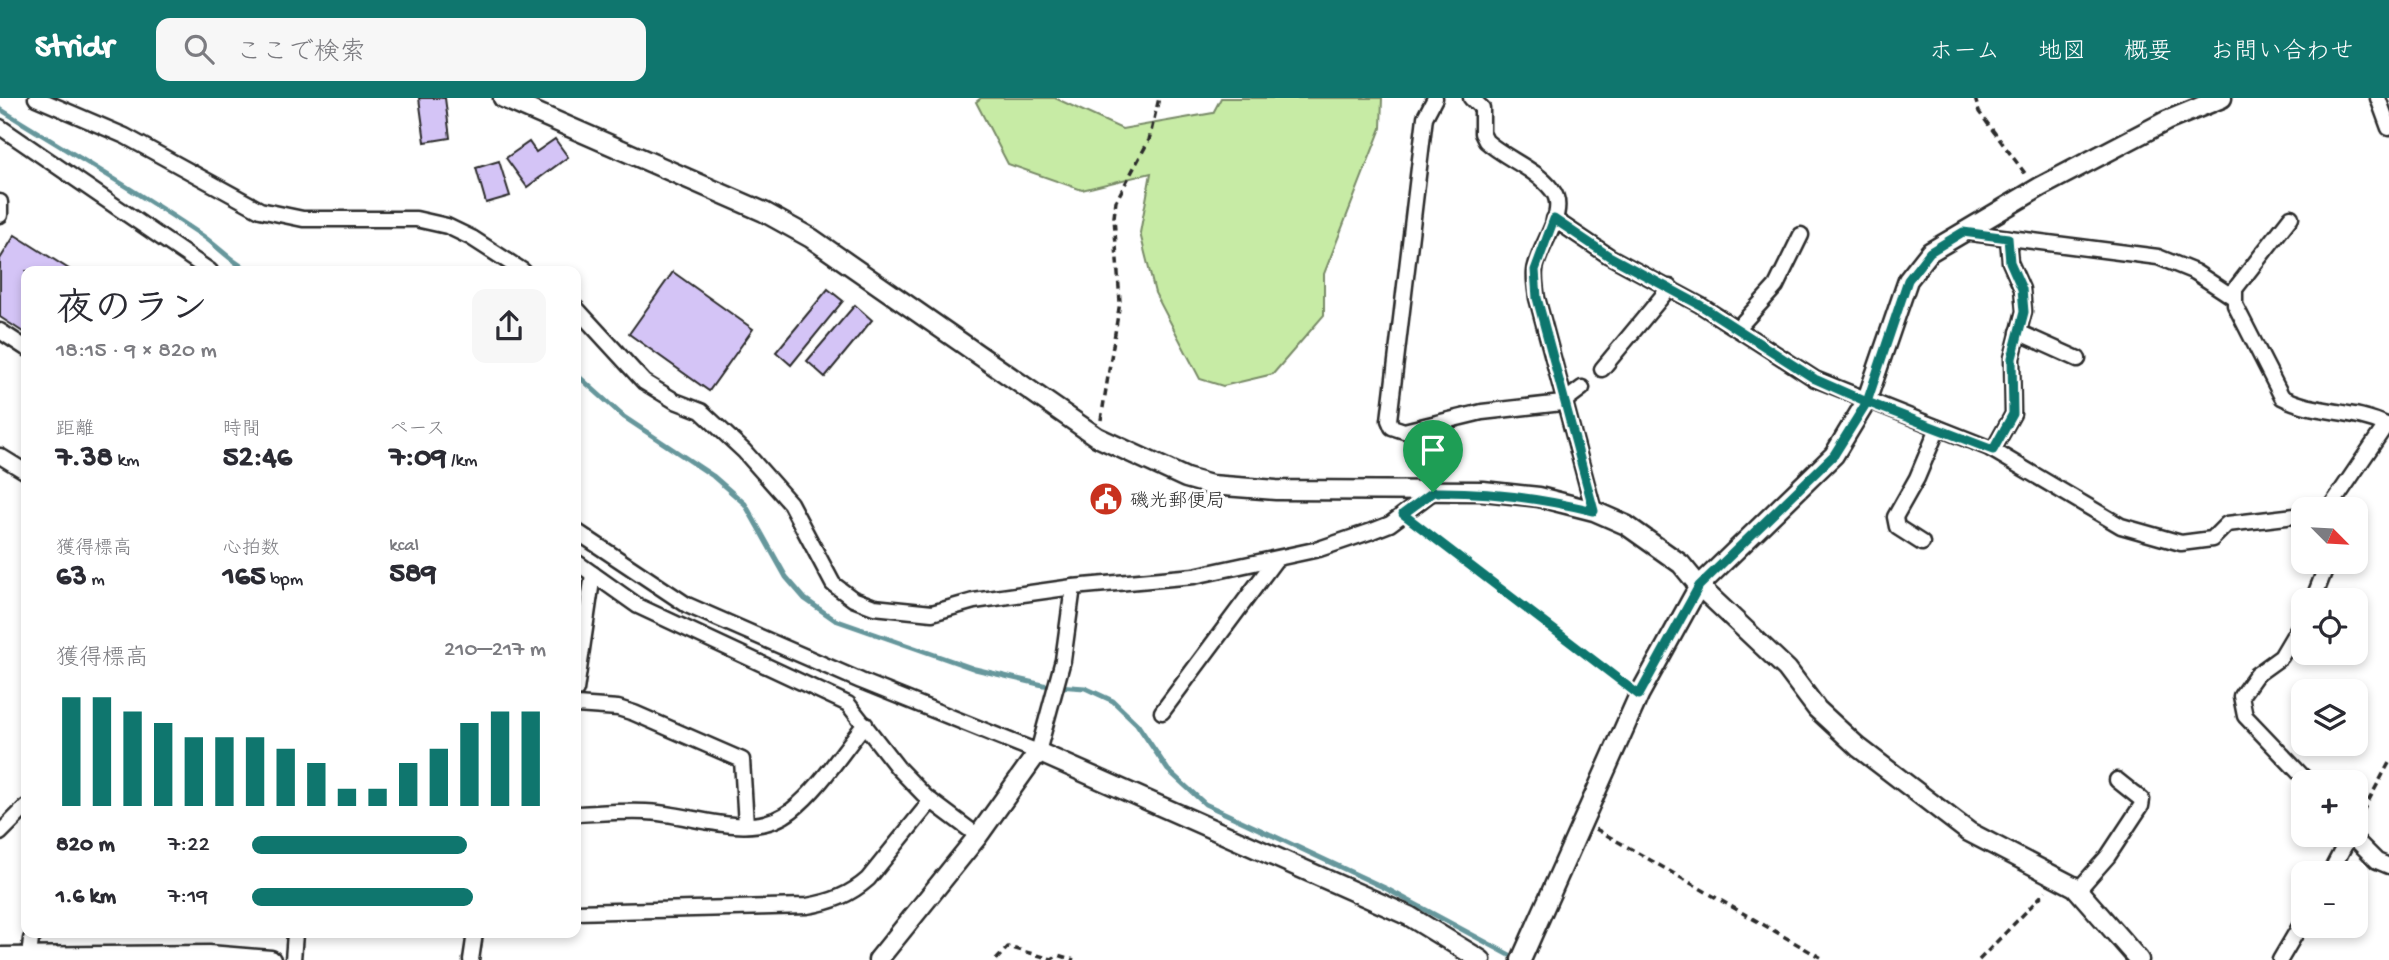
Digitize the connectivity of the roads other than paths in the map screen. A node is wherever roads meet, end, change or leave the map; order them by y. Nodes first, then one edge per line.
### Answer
1 (36, 98) edge
2 (503, 98) edge
3 (1435, 98) edge
4 (1471, 98) edge
5 (2222, 98) edge
6 (2378, 98) edge
7 (0, 127) edge
8 (2389, 128) edge
9 (0, 202) edge
10 (0, 215) edge
11 (2291, 218) dead end
12 (1554, 219) junction
13 (1963, 232) junction
14 (1801, 235) dead end
15 (2008, 238) junction
16 (203, 266) edge
17 (515, 266) edge
18 (1670, 287) junction
19 (2233, 297) junction
20 (581, 313) edge
21 (1737, 329) junction
22 (0, 331) edge
23 (2018, 332) junction
24 (21, 345) edge
25 (2078, 359) dead end
26 (1602, 369) dead end
27 (1582, 388) dead end
28 (1867, 402) junction
29 (1562, 403) junction
30 (2388, 425) edge
31 (1938, 428) junction
32 (1993, 450) junction
33 (0, 456) edge
34 (21, 469) edge
35 (1433, 492) junction
36 (2337, 497) edge
37 (1594, 511) junction
38 (2291, 516) edge
39 (581, 534) edge
40 (1922, 542) dead end
41 (1276, 559) junction
42 (581, 566) edge
43 (593, 574) junction
44 (1699, 586) junction
45 (1073, 587) junction
46 (2291, 640) edge
47 (581, 656) edge
48 (581, 706) edge
49 (1162, 712) dead end
50 (864, 724) junction
51 (1038, 752) junction
52 (2297, 770) edge
53 (2117, 780) dead end
54 (931, 801) junction
55 (21, 812) edge
56 (581, 814) edge
57 (746, 825) junction
58 (0, 833) edge
59 (978, 836) junction
60 (2363, 847) edge
61 (2389, 866) edge
62 (2078, 890) junction
63 (581, 912) edge
64 (32, 938) edge
65 (295, 938) edge
66 (474, 938) edge
67 (2293, 938) edge
68 (0, 957) edge
69 (29, 957) junction
70 (1522, 958) edge
71 (271, 960) edge
72 (293, 960) edge
73 (471, 960) edge
74 (878, 960) edge
75 (1481, 960) edge
76 (2139, 960) edge
77 (2280, 960) edge

1 - 17 street
2 - 35 street
3 - 29 street
4 - 12 street
5 - 13 street
6 - 8 street
7 - 16 street
9 - 10 street
11 - 19 street
12 - 18 street
12 - 29 street
13 - 15 street
13 - 28 street
14 - 21 street
15 - 19 street
15 - 23 street
18 - 21 street
18 - 26 street
19 - 30 street
20 - 45 street
21 - 28 street
22 - 24 street
23 - 25 street
23 - 32 street
27 - 29 street
28 - 31 street
28 - 44 street
29 - 37 street
30 - 36 street
31 - 32 street
31 - 40 street
32 - 38 street
33 - 34 street
35 - 37 street
35 - 41 street
37 - 44 street
39 - 51 street
41 - 45 street
41 - 49 street
42 - 43 street
43 - 47 street
43 - 50 street
44 - 62 street
44 - 70 street
45 - 51 street
46 - 52 street
48 - 57 street
50 - 54 street
50 - 57 street
51 - 59 street
51 - 75 street
53 - 62 street
54 - 59 street
54 - 63 street
55 - 58 street
56 - 57 street
59 - 74 street
60 - 61 street
62 - 76 street
64 - 69 street
65 - 72 street
66 - 73 street
67 - 77 street
68 - 69 street
69 - 71 street

